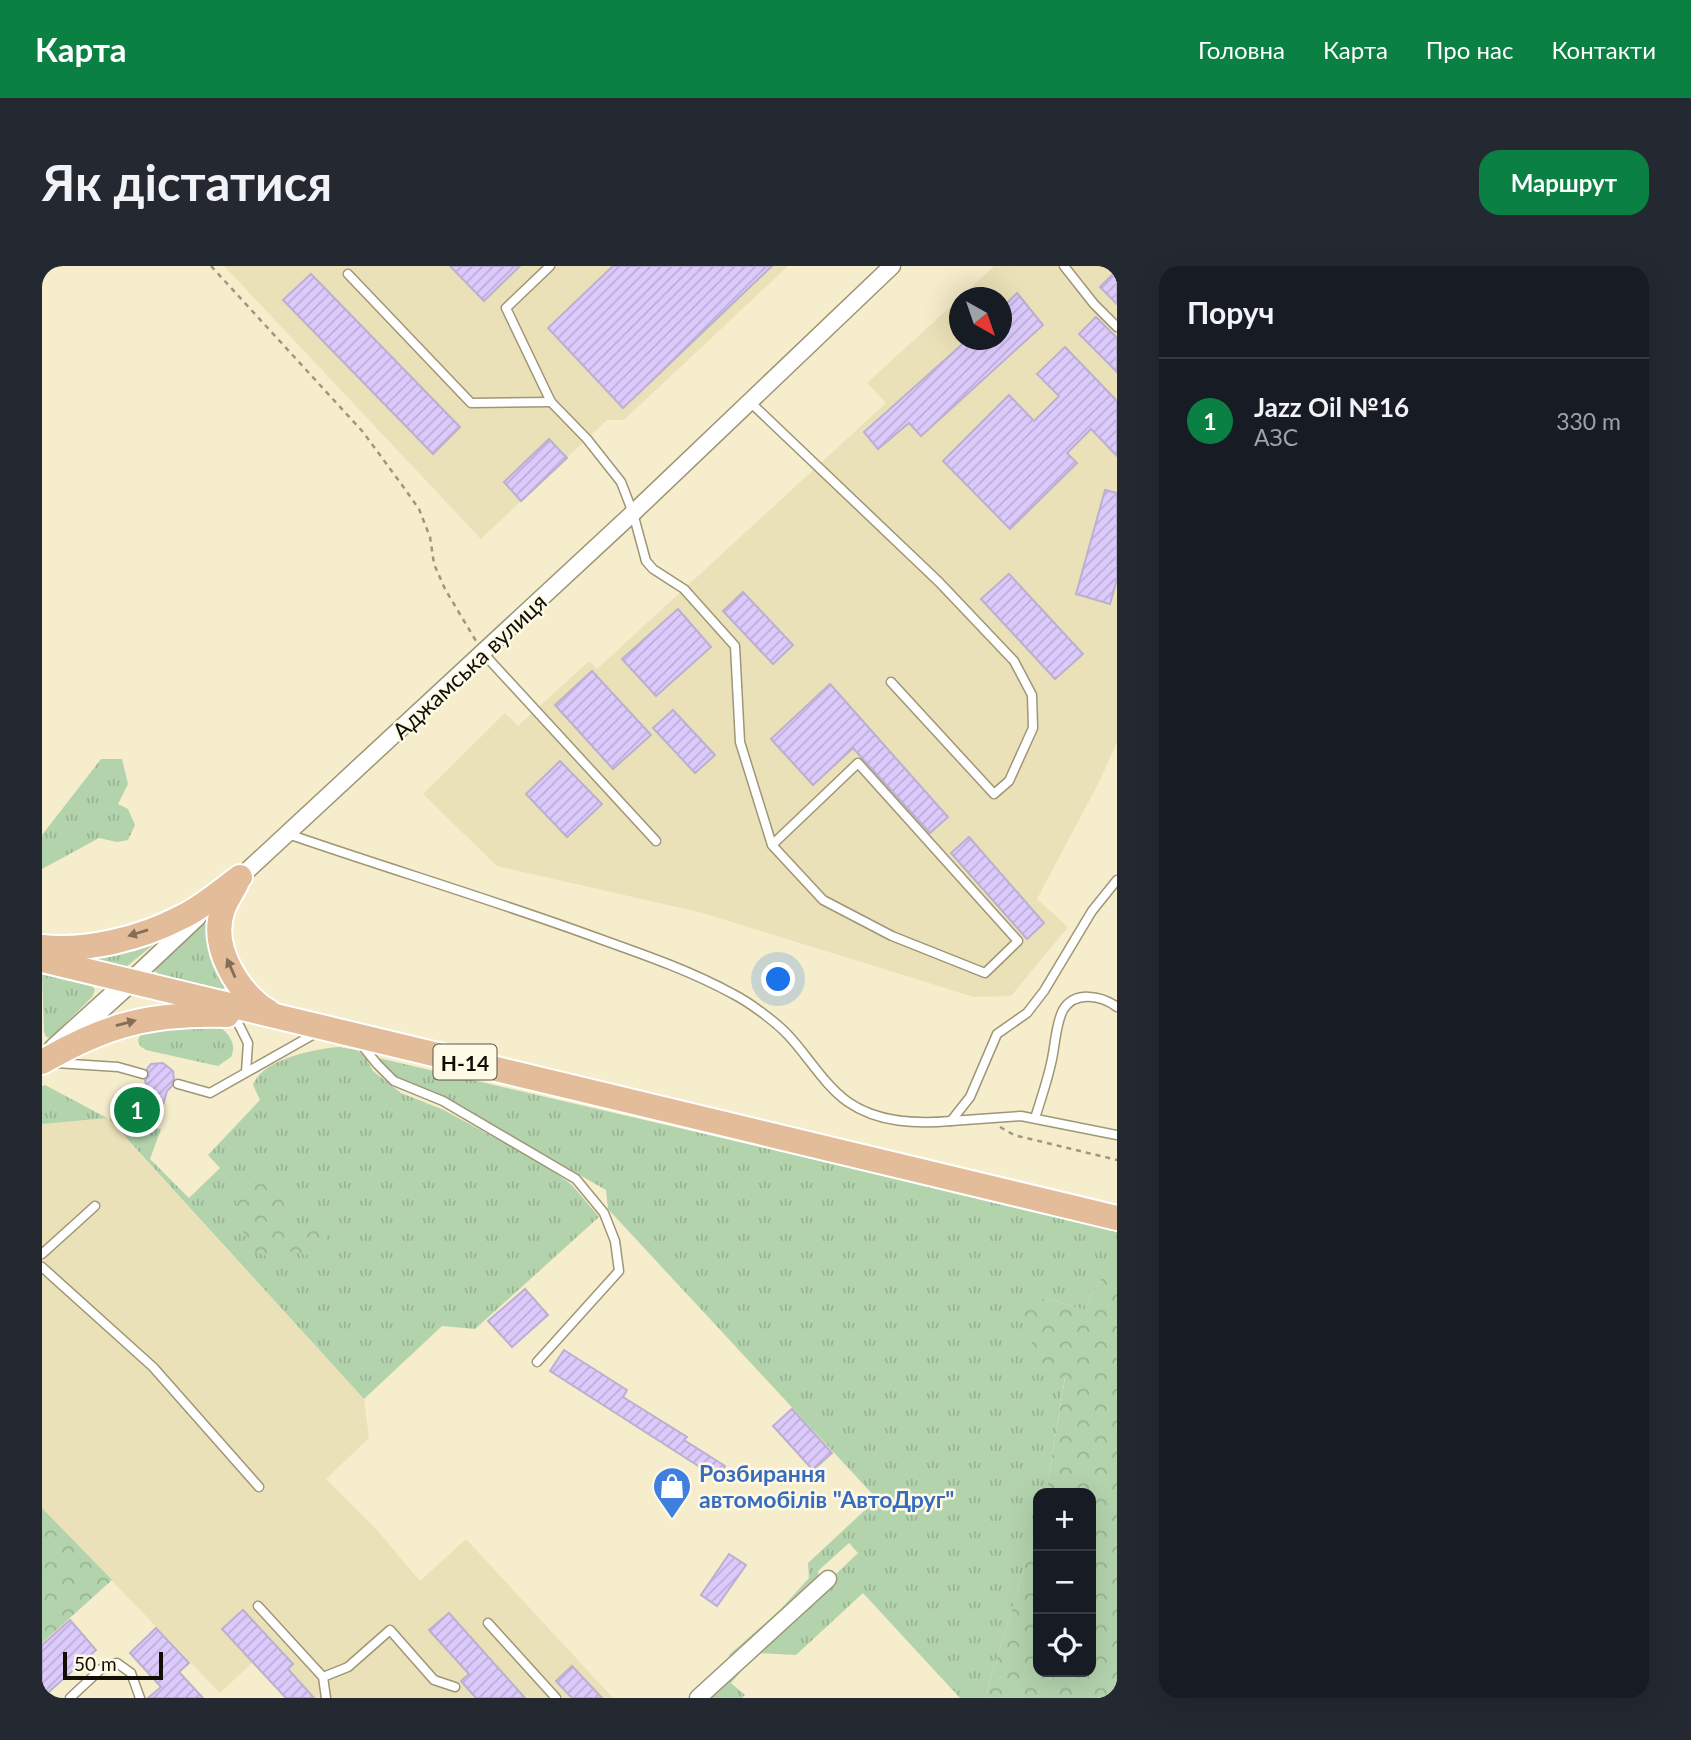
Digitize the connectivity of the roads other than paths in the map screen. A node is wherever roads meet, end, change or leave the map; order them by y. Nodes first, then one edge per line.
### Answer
1 (550, 266) edge
2 (892, 266) edge
3 (1064, 266) edge
4 (348, 274) dead end
5 (1117, 327) edge
6 (750, 401) junction
7 (551, 402) junction
8 (633, 513) junction
9 (483, 653) junction
10 (891, 682) dead end
11 (288, 834) junction
12 (656, 841) dead end
13 (772, 845) junction
14 (240, 877) junction
15 (1117, 880) edge
16 (42, 947) edge
17 (42, 960) edge
18 (129, 982) junction
19 (1117, 1007) edge
20 (234, 1015) junction
21 (276, 1017) junction
22 (325, 1028) junction
23 (354, 1035) junction
24 (42, 1062) edge
25 (246, 1072) junction
26 (143, 1074) dead end
27 (177, 1084) dead end
28 (1035, 1118) junction
29 (951, 1121) junction
30 (1117, 1135) edge
31 (95, 1206) dead end
32 (1117, 1218) edge
33 (42, 1254) edge
34 (42, 1267) edge
35 (537, 1362) dead end
36 (260, 1487) dead end
37 (828, 1579) dead end
38 (258, 1606) dead end
39 (488, 1623) dead end
40 (323, 1677) junction
41 (455, 1687) dead end
42 (70, 1698) edge
43 (140, 1698) edge
44 (326, 1698) edge
45 (556, 1698) edge
46 (698, 1698) edge

1 - 7 lane
2 - 6 street, Аджамська вулиця
3 - 5 lane
4 - 7 lane
6 - 8 street, Аджамська вулиця
6 - 10 lane
7 - 8 lane
8 - 9 street, Аджамська вулиця
8 - 13 lane
9 - 11 street, Аджамська вулиця
9 - 12 lane
11 - 14 street, Аджамська вулиця
11 - 29 lane
13 - 13 lane
14 -> 16 main road
14 - 18 street, Аджамська вулиця
21 -> 14 main road
15 - 29 lane
17 - 18 main road, Н-14
18 - 21 main road, Н-14
18 - 24 main road, Аджамська вулиця
19 - 28 lane
20 - 21 main road
24 -> 20 main road
20 - 25 lane
21 - 22 main road, Н-14
22 - 23 main road, Н-14
22 - 25 lane
23 - 32 main road, Н-14
23 - 35 lane
24 - 26 lane
25 - 27 lane
28 - 29 lane
28 - 30 lane
31 - 33 lane
34 - 36 lane
37 - 46 street
38 - 40 lane
39 - 45 lane
40 - 41 lane
40 - 44 lane
42 - 43 lane

